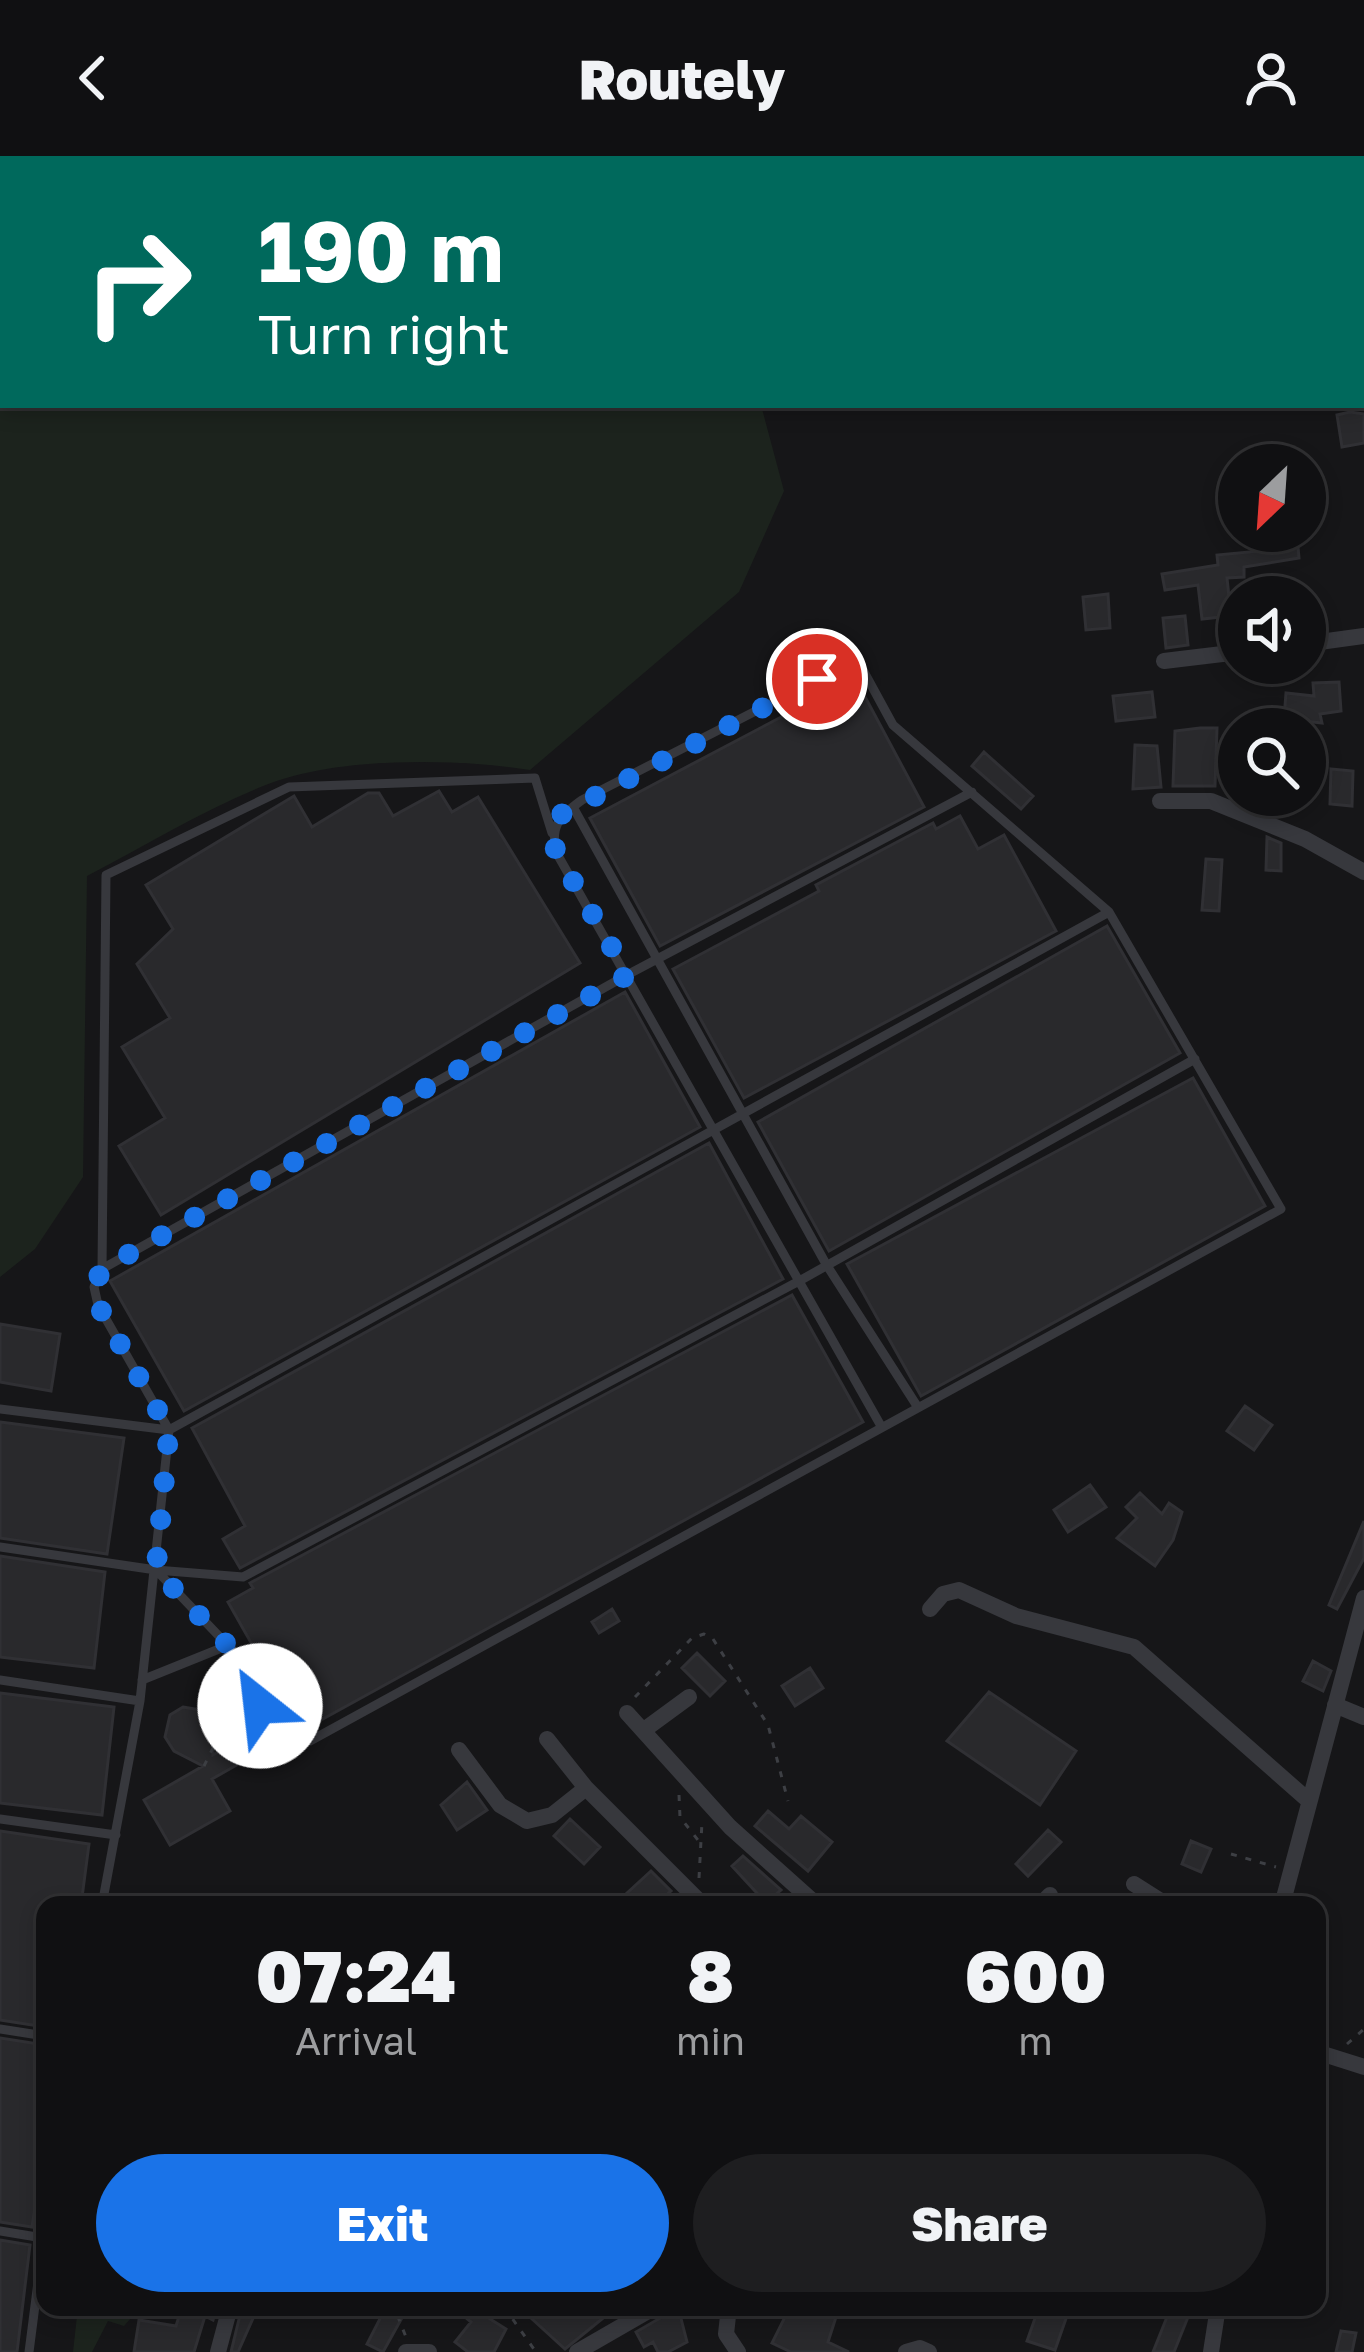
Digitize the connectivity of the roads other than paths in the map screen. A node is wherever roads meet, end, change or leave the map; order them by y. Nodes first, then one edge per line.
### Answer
1 (1364, 636) edge
2 (1326, 641) edge
3 (1218, 655) edge
4 (1164, 661) dead end
5 (972, 792) junction
6 (1160, 801) dead end
7 (573, 806) junction
8 (552, 833) junction
9 (1364, 872) edge
10 (1109, 912) junction
11 (656, 962) junction
12 (628, 975) junction
13 (1196, 1059) junction
14 (740, 1115) junction
15 (717, 1130) junction
16 (826, 1264) junction
17 (102, 1269) junction
18 (801, 1280) junction
19 (917, 1406) junction
20 (0, 1409) edge
21 (881, 1426) junction
22 (169, 1430) junction
23 (0, 1547) edge
24 (156, 1570) junction
25 (1364, 1598) edge
26 (930, 1609) dead end
27 (224, 1647) junction
28 (256, 1675) road end
29 (0, 1680) edge
30 (142, 1680) junction
31 (689, 1697) dead end
32 (140, 1701) junction
33 (1335, 1705) junction
34 (627, 1713) road end
35 (1364, 1717) edge
36 (644, 1730) junction
37 (547, 1739) dead end
38 (310, 1741) dead end
39 (459, 1750) dead end
40 (586, 1788) junction
41 (1309, 1801) junction
42 (0, 1819) edge
43 (116, 1835) junction
44 (1134, 1885) dead end
45 (104, 1896) edge
46 (695, 1896) edge
47 (808, 1896) edge
48 (1152, 1896) edge
49 (1284, 1896) edge
50 (0, 2030) edge
51 (36, 2035) edge
52 (1326, 2054) edge
53 (1364, 2067) edge
54 (0, 2231) edge
55 (36, 2237) edge
56 (36, 2299) edge
57 (228, 2316) edge
58 (639, 2316) edge
59 (728, 2316) edge
60 (1216, 2316) edge
61 (29, 2352) edge
62 (218, 2352) edge
63 (577, 2352) edge
64 (738, 2352) edge
65 (906, 2352) edge
66 (929, 2352) edge
67 (1210, 2352) edge

1 - 2 street
3 - 4 street
5 - 7 lane
5 - 10 lane
5 - 11 lane
6 - 9 street
7 - 8 lane
7 - 11 lane
8 - 12 lane
8 - 17 lane
10 - 13 lane
10 - 14 lane
11 - 12 lane
11 - 14 lane
12 - 15 lane
12 - 17 lane
13 - 16 lane
13 - 19 lane
14 - 15 lane
14 - 16 lane
15 - 18 lane
15 - 22 lane
16 - 18 lane
16 - 19 lane
17 - 22 lane
18 - 21 lane
18 - 24 lane
19 - 21 lane
20 - 22 lane
21 - 38 lane
22 - 24 lane
23 - 24 lane
24 - 27 lane
24 - 30 lane
25 - 33 street
26 - 41 street
27 - 28 lane
27 - 30 lane
29 - 32 lane
30 - 32 lane
31 - 36 street
32 - 43 lane
33 - 35 street
33 - 41 street
34 - 36 street
36 - 47 street
37 - 40 street
39 - 40 street
40 - 46 street
41 - 49 street
42 - 43 lane
43 - 45 lane
44 - 48 street
50 - 51 lane
52 - 53 street
54 - 55 lane
56 - 61 lane
57 - 62 street
58 - 63 street
59 - 64 street
60 - 67 street
65 - 66 street

